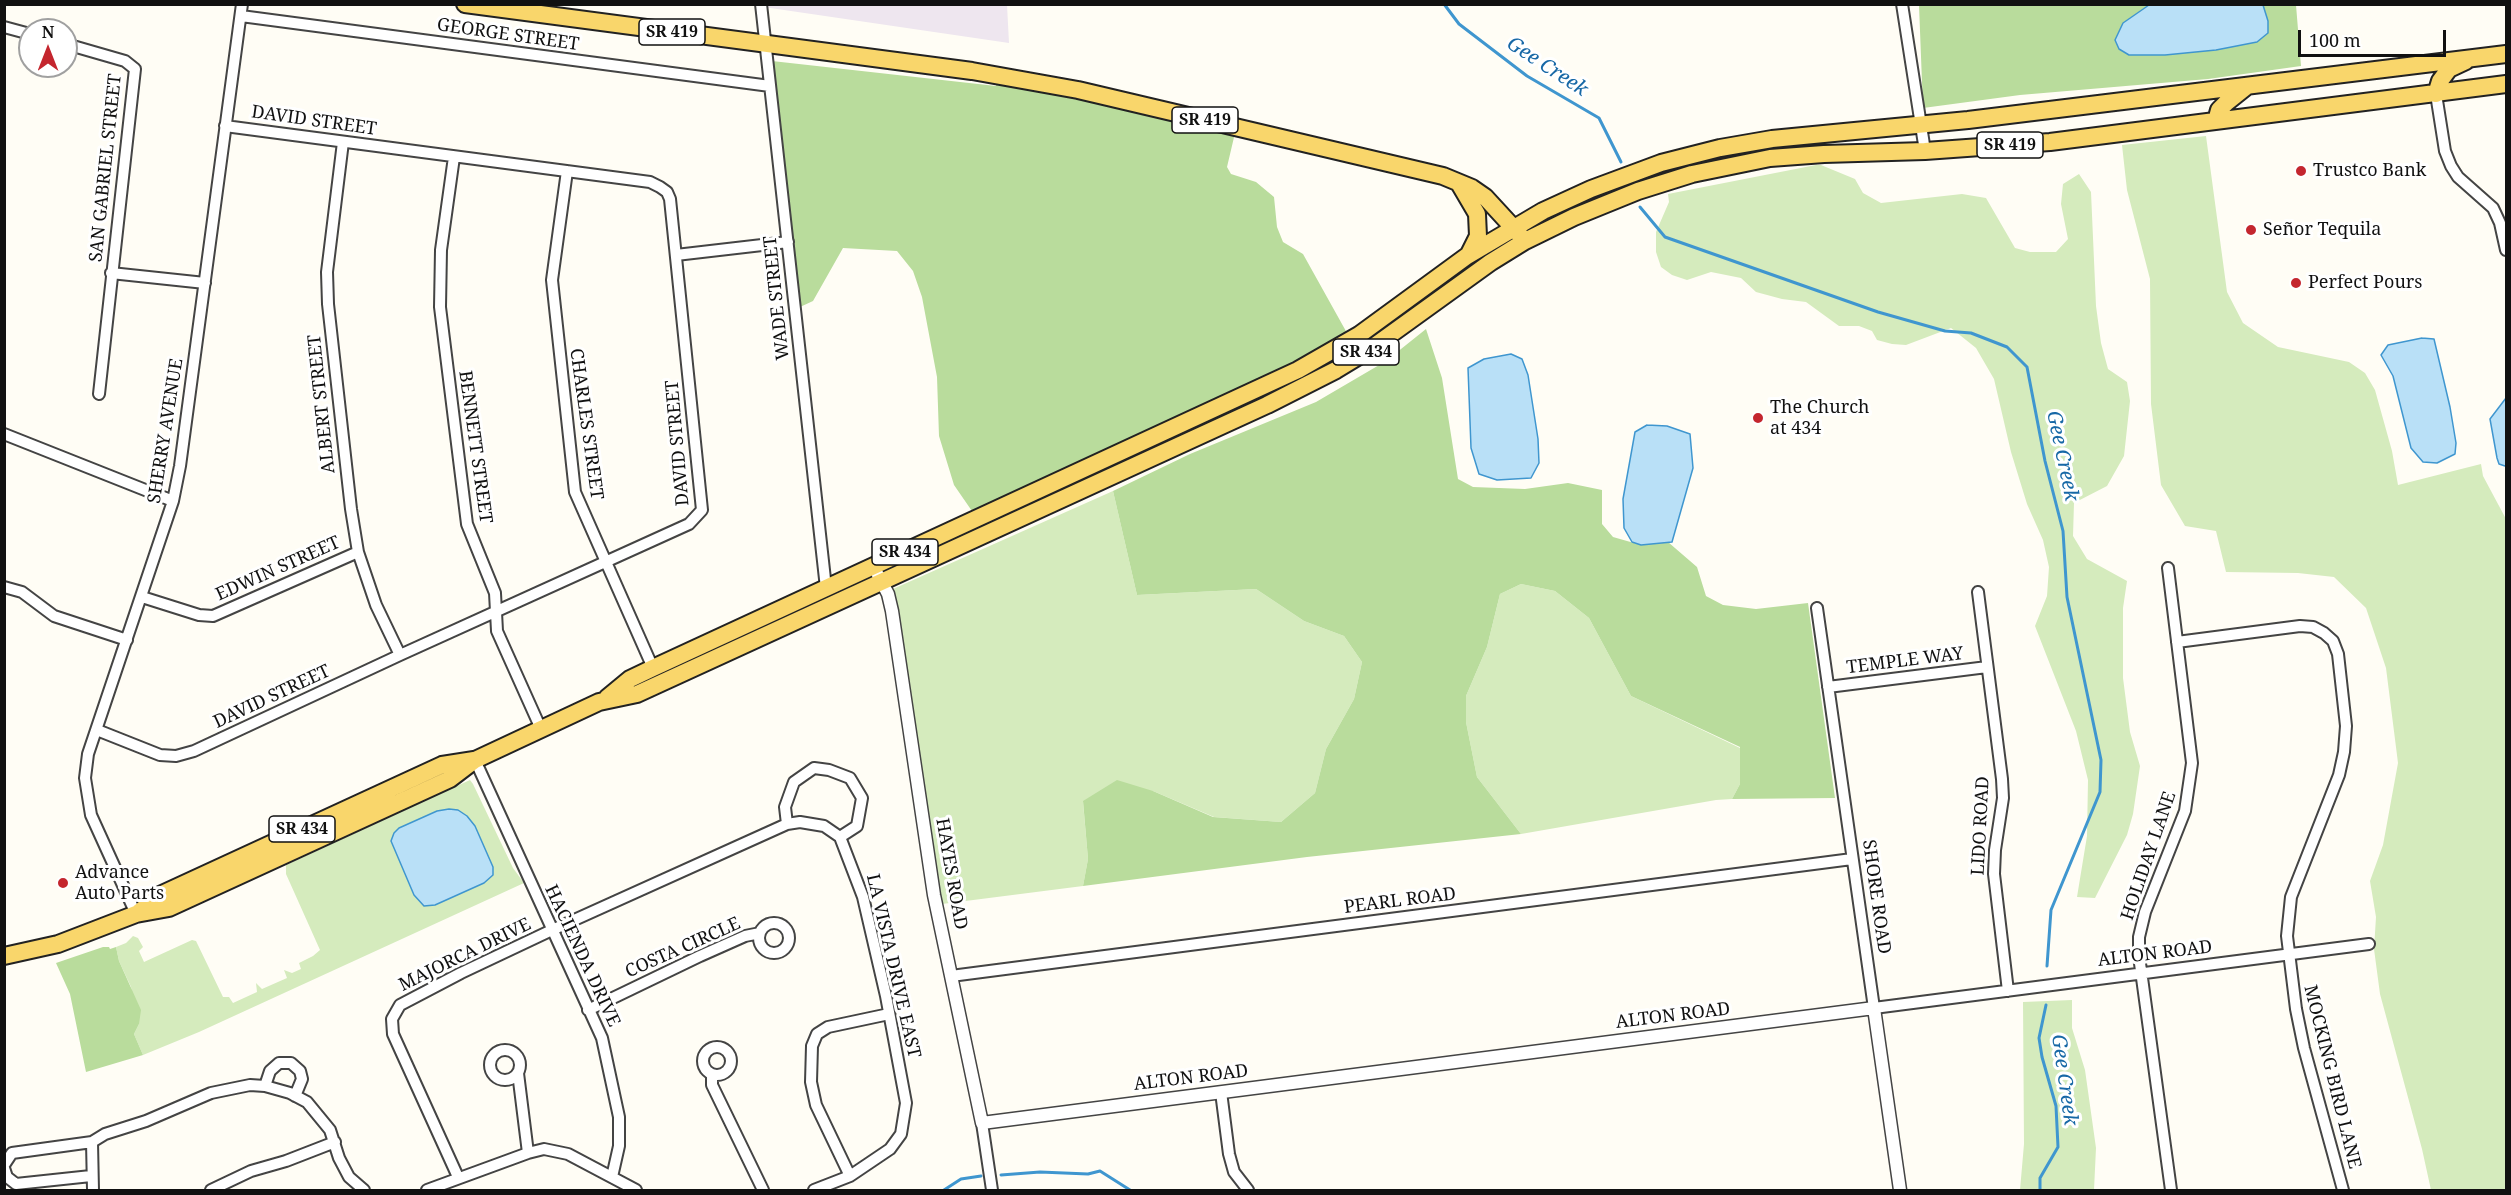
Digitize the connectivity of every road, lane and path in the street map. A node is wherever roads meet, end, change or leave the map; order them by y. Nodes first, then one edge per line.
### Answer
1 (465, 4) edge
2 (761, 4) edge
3 (1902, 4) edge
4 (242, 10) edge
5 (766, 45) junction
6 (78, 47) edge
7 (2506, 54) edge
8 (2472, 58) junction
9 (2506, 84) edge
10 (770, 86) junction
11 (2247, 86) junction
12 (2436, 93) junction
13 (2217, 121) junction
14 (1920, 125) junction
15 (225, 126) junction
16 (343, 142) junction
17 (1925, 151) junction
18 (454, 157) junction
19 (567, 171) junction
20 (1458, 182) junction
21 (1519, 234) junction
22 (788, 242) junction
23 (2506, 250) edge
24 (676, 255) junction
25 (1467, 256) junction
26 (111, 273) junction
27 (205, 283) junction
28 (99, 394) dead end
29 (1212, 411) junction
30 (4, 434) edge
31 (1192, 439) junction
32 (173, 501) junction
33 (358, 552) junction
34 (605, 562) junction
35 (873, 566) junction
36 (2168, 568) dead end
37 (882, 582) junction
38 (4, 586) edge
39 (826, 588) junction
40 (1978, 592) dead end
41 (142, 597) junction
42 (1817, 608) dead end
43 (496, 613) junction
44 (127, 640) junction
45 (2177, 642) junction
46 (400, 655) junction
47 (1987, 667) junction
48 (653, 668) junction
49 (1828, 687) junction
50 (607, 698) junction
51 (541, 729) junction
52 (97, 730) junction
53 (475, 760) junction
54 (787, 824) junction
55 (840, 837) junction
56 (1852, 859) junction
57 (136, 914) junction
58 (552, 930) junction
59 (760, 933) dead end
60 (2369, 944) dead end
61 (2288, 955) junction
62 (4, 956) edge
63 (2141, 974) junction
64 (951, 976) junction
65 (2008, 991) junction
66 (1874, 1008) junction
67 (588, 1010) junction
68 (889, 1014) junction
69 (518, 1073) dead end
70 (712, 1074) dead end
71 (266, 1086) junction
72 (1221, 1092) junction
73 (295, 1096) junction
74 (982, 1123) junction
75 (92, 1142) junction
76 (335, 1142) junction
77 (528, 1153) junction
78 (4, 1167) edge
79 (91, 1176) junction
80 (850, 1176) junction
81 (458, 1177) junction
82 (612, 1177) junction
83 (93, 1191) edge
84 (211, 1191) edge
85 (364, 1191) edge
86 (427, 1191) edge
87 (636, 1191) edge
88 (763, 1191) edge
89 (814, 1191) edge
90 (992, 1191) edge
91 (1248, 1191) edge
92 (1900, 1191) edge
93 (2171, 1191) edge
94 (2343, 1191) edge

1 - 5 main road, SR 419
2 - 5 street, WADE STREET
3 - 14 street
4 - 10 street, GEORGE STREET
4 - 15 street, SHERRY AVENUE
5 - 10 street, WADE STREET
5 - 20 main road, SR 419
6 - 26 street, SAN GABRIEL STREET
7 - 8 main road, SR 419
8 - 11 main road, SR 419
8 - 12 main road
9 - 12 main road, SR 419
10 - 22 street, WADE STREET
11 - 13 main road
11 - 14 main road, SR 419
12 - 13 main road, SR 419
12 - 23 street
13 - 17 main road, SR 419
14 - 17 street
14 - 21 main road, SR 419
15 - 16 street, DAVID STREET
15 - 27 street, SHERRY AVENUE
16 - 18 street, DAVID STREET
16 - 33 street, ALBERT STREET
17 - 21 main road, SR 419
18 - 19 street, DAVID STREET
18 - 43 street, BENNETT STREET
19 - 24 street, DAVID STREET
19 - 34 street, CHARLES STREET
20 - 21 main road, SR 419
20 - 25 main road
21 - 25 main road, SR 434
21 - 31 main road, SR 434
22 - 24 street
22 - 39 street, WADE STREET
24 - 34 street, DAVID STREET
25 - 29 main road, SR 434
26 - 27 street, SAN GABRIEL STREET
26 - 28 street, SAN GABRIEL STREET
27 - 32 street, SHERRY AVENUE
29 - 31 main road
29 - 35 main road, SR 434
30 - 32 street
31 - 37 main road, SR 434
32 - 41 street, SHERRY AVENUE
33 - 41 street, EDWIN STREET
33 - 46 street, ALBERT STREET
34 - 43 street, DAVID STREET
34 - 48 street, CHARLES STREET
35 - 37 street, HAYES ROAD
35 - 39 main road, SR 434
36 - 45 street, HOLIDAY LANE
37 - 50 main road, SR 434
37 - 64 street, HAYES ROAD
38 - 44 street
39 - 48 main road, SR 434
40 - 47 street, LIDO ROAD
41 - 44 street, SHERRY AVENUE
42 - 49 street, SHORE ROAD
43 - 46 street, DAVID STREET
43 - 51 street, BENNETT STREET
44 - 52 street, SHERRY AVENUE
45 - 61 street, MOCKING BIRD LANE
45 - 63 street, HOLIDAY LANE
46 - 52 street, DAVID STREET
47 - 49 street, TEMPLE WAY
47 - 65 street, LIDO ROAD
48 - 50 main road, SR 434
49 - 56 street, SHORE ROAD
50 - 51 main road, SR 434
51 - 53 main road, SR 434
52 - 57 street, SHERRY AVENUE
53 - 57 main road, SR 434
53 - 58 street, HACIENDA DRIVE
54 - 55 street
54 - 55 street
54 - 58 street
55 - 68 street, LA VISTA DRIVE EAST
56 - 64 street, PEARL ROAD
56 - 66 street, SHORE ROAD
57 - 62 main road, SR 434
58 - 67 street, HACIENDA DRIVE
58 - 81 street, MAJORCA DRIVE
59 - 67 street, COSTA CIRCLE
60 - 61 street, ALTON ROAD
61 - 63 street, ALTON ROAD
61 - 94 street, MOCKING BIRD LANE
63 - 65 street, ALTON ROAD
63 - 93 street, HOLIDAY LANE
64 - 74 street, HAYES ROAD
65 - 66 street, ALTON ROAD
66 - 72 street, ALTON ROAD
66 - 92 street, SHORE ROAD
67 - 82 street, HACIENDA DRIVE
68 - 80 street, LA VISTA DRIVE EAST
68 - 80 street
69 - 77 street
70 - 88 street
71 - 73 street
71 - 73 street
71 - 75 street
72 - 74 street, ALTON ROAD
72 - 91 street
73 - 76 street
74 - 90 street, HAYES ROAD
75 - 78 street
75 - 79 street
76 - 84 street
76 - 85 street
77 - 81 street
77 - 82 street
78 - 79 street
79 - 83 street
80 - 89 street, LA VISTA DRIVE EAST
81 - 86 street
82 - 87 street

